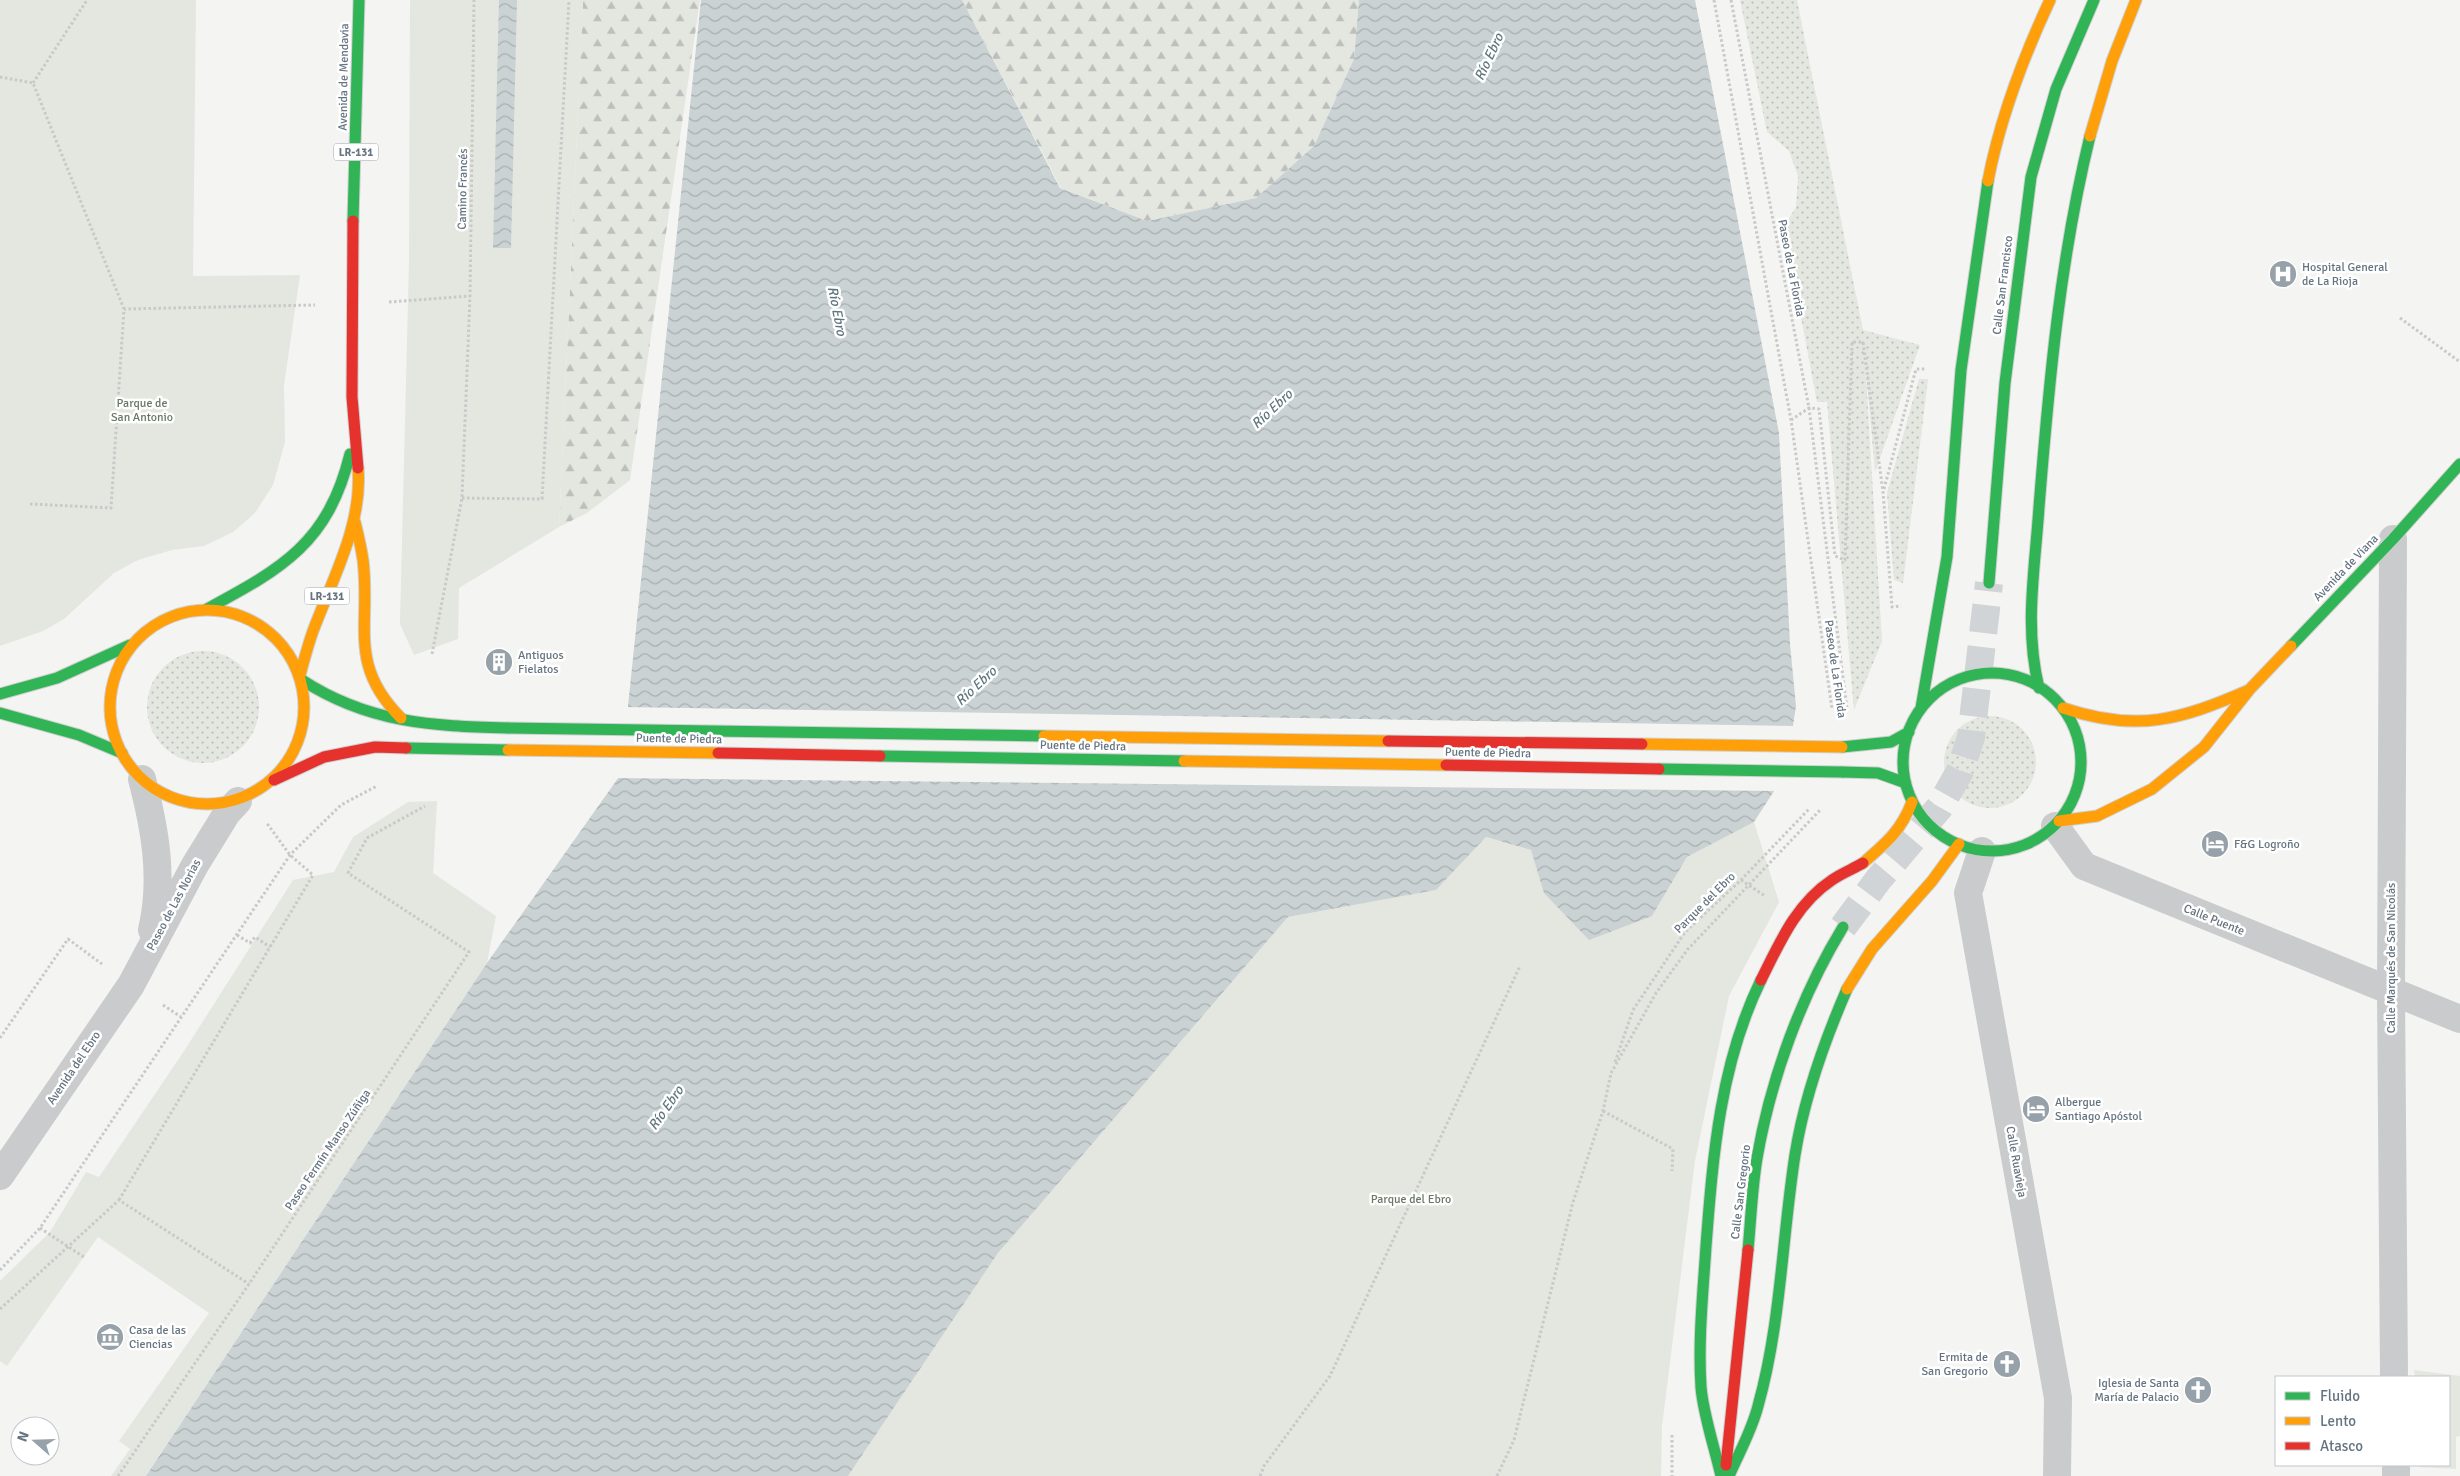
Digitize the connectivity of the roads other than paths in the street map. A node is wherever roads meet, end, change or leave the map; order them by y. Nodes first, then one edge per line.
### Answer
1 (359, 0) edge
2 (2050, 0) edge
3 (2094, 0) edge
4 (2136, 0) edge
5 (354, 427) junction
6 (2460, 464) edge
7 (354, 518) junction
8 (2394, 539) junction
9 (1988, 583) tunnel mouth
10 (207, 609) junction
11 (130, 645) junction
12 (301, 677) junction
13 (2039, 688) junction
14 (2250, 689) junction
15 (0, 694) edge
16 (1921, 708) junction
17 (2063, 708) junction
18 (0, 713) edge
19 (401, 718) junction
20 (1909, 732) junction
21 (122, 753) junction
22 (142, 778) junction
23 (1903, 782) junction
24 (268, 783) junction
25 (243, 799) junction
26 (1912, 802) junction
27 (2057, 824) junction
28 (1971, 848) junction
29 (1843, 927) tunnel mouth
30 (145, 958) junction
31 (2391, 992) junction
32 (2460, 1019) edge
33 (0, 1176) edge
34 (2394, 1376) edge
35 (1721, 1476) edge
36 (1725, 1476) edge
37 (1729, 1476) edge
38 (2057, 1476) edge

1 - 5 main road, Avenida de Mendavia / LR-131
2 - 16 main road
3 - 9 main road, Calle San Francisco
4 - 13 main road
5 - 7 main road, LR-131
5 - 10 main road, LR-131
6 - 8 main road, Avenida de Viana
7 - 12 main road, LR-131
7 - 19 main road
8 - 14 main road, Avenida de Viana
8 - 31 street, Calle Marqués de San Nicolás
10 - 11 main road
10 - 12 main road
11 - 15 main road
11 - 21 main road
12 - 19 main road, Puente de Piedra
12 - 24 main road
13 - 16 main road
13 - 17 main road
14 - 17 main road, Avenida de Viana
14 - 27 main road, Avenida de Viana
16 - 20 main road
17 - 27 main road
18 - 21 main road
19 - 20 main road, Puente de Piedra, bridge
20 - 23 main road
21 - 22 main road
22 - 25 main road
22 - 30 street, Paseo de Las Norias
23 - 24 main road, Puente de Piedra, bridge
23 - 26 main road
24 - 25 main road
25 - 30 street, Paseo de Las Norias
26 - 28 main road
26 - 35 main road
27 - 28 main road
27 - 31 street, Calle Puente
28 - 37 main road
28 - 38 street, Calle Ruavieja
29 - 36 main road, Calle San Gregorio
30 - 33 street, Avenida del Ebro
31 - 32 street, Calle Puente
31 - 34 street, Calle Marqués de San Nicolás

